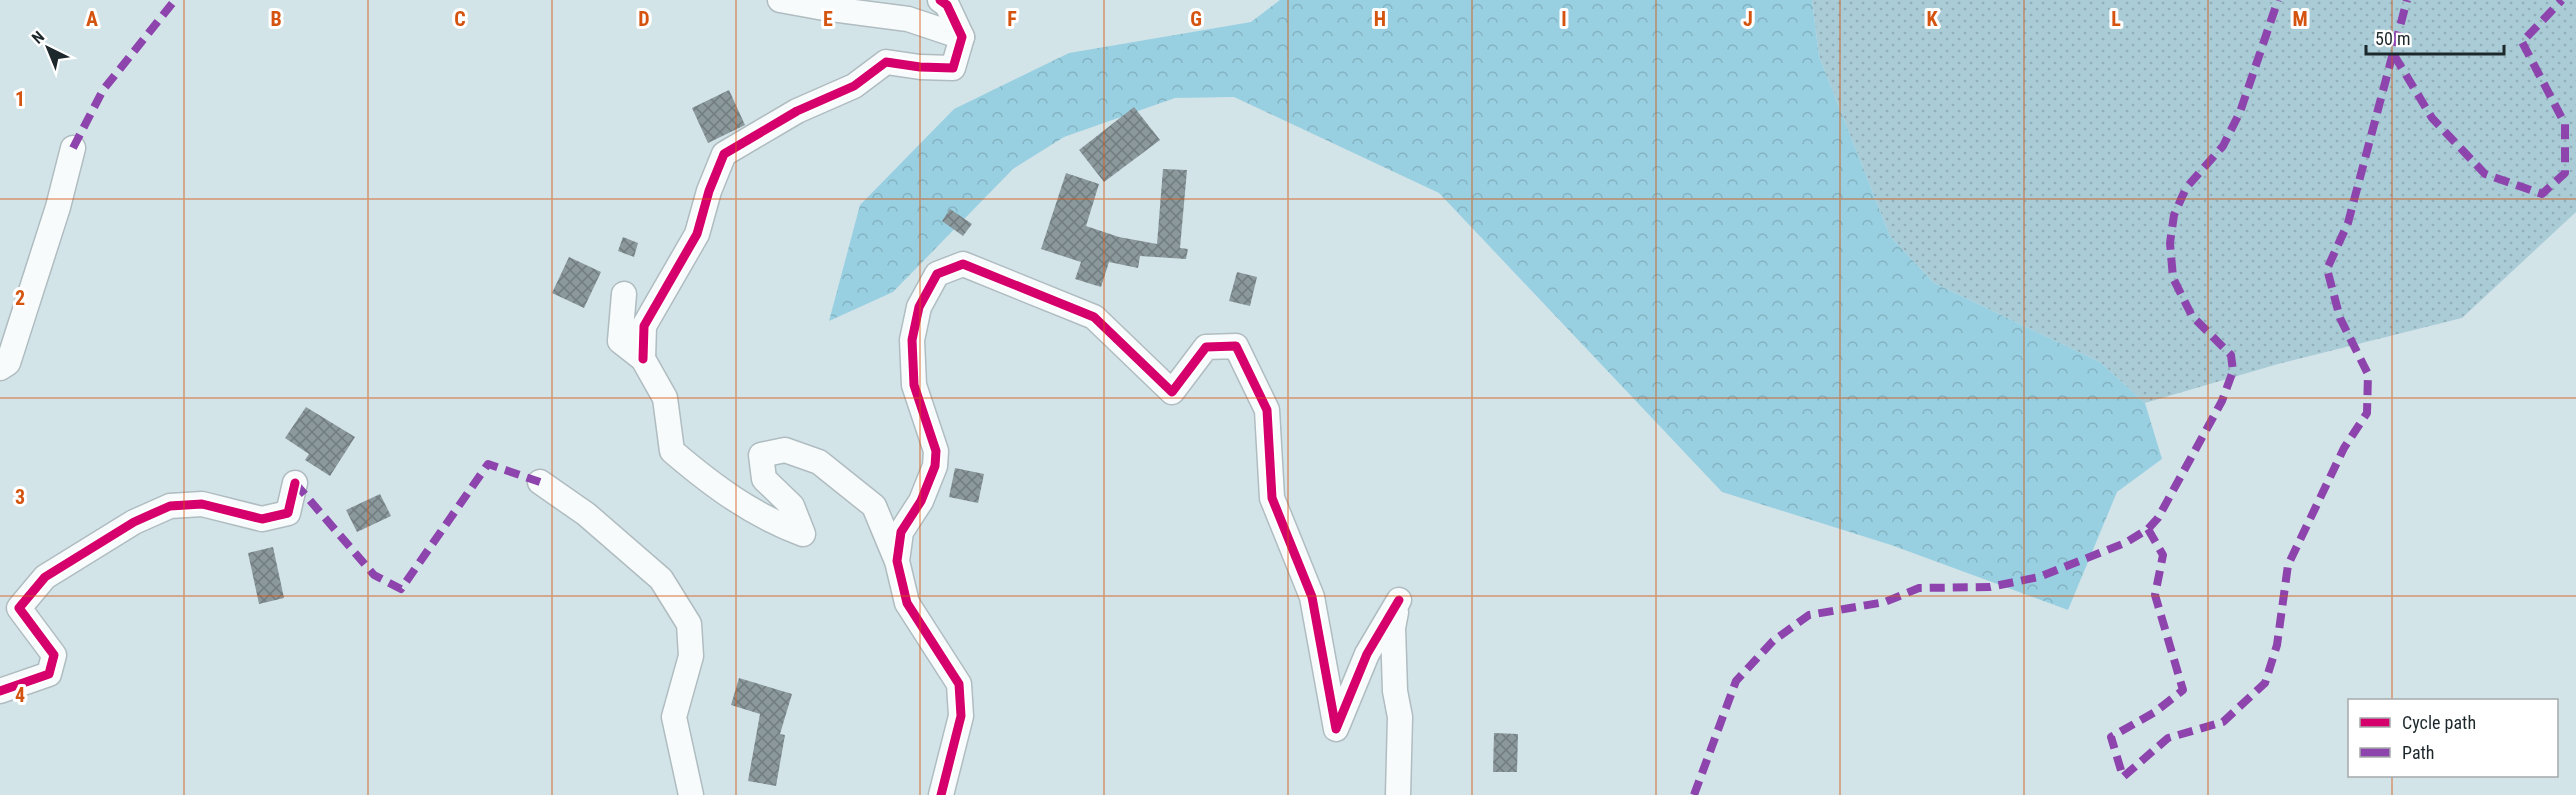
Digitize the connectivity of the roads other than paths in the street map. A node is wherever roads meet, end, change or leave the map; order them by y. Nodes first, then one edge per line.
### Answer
1 (780, 0) edge
2 (940, 0) edge
3 (962, 37) junction
4 (73, 148) dead end
5 (624, 294) dead end
6 (644, 359) junction
7 (0, 368) edge
8 (540, 482) dead end
9 (295, 483) dead end
10 (897, 561) junction
11 (0, 691) edge
12 (691, 795) edge
13 (941, 795) edge
14 (1398, 795) edge

1 - 3 street
2 - 3 street
3 - 6 street
4 - 7 street
5 - 6 street
6 - 10 street
8 - 12 street
9 - 11 street
10 - 13 street
10 - 14 street

